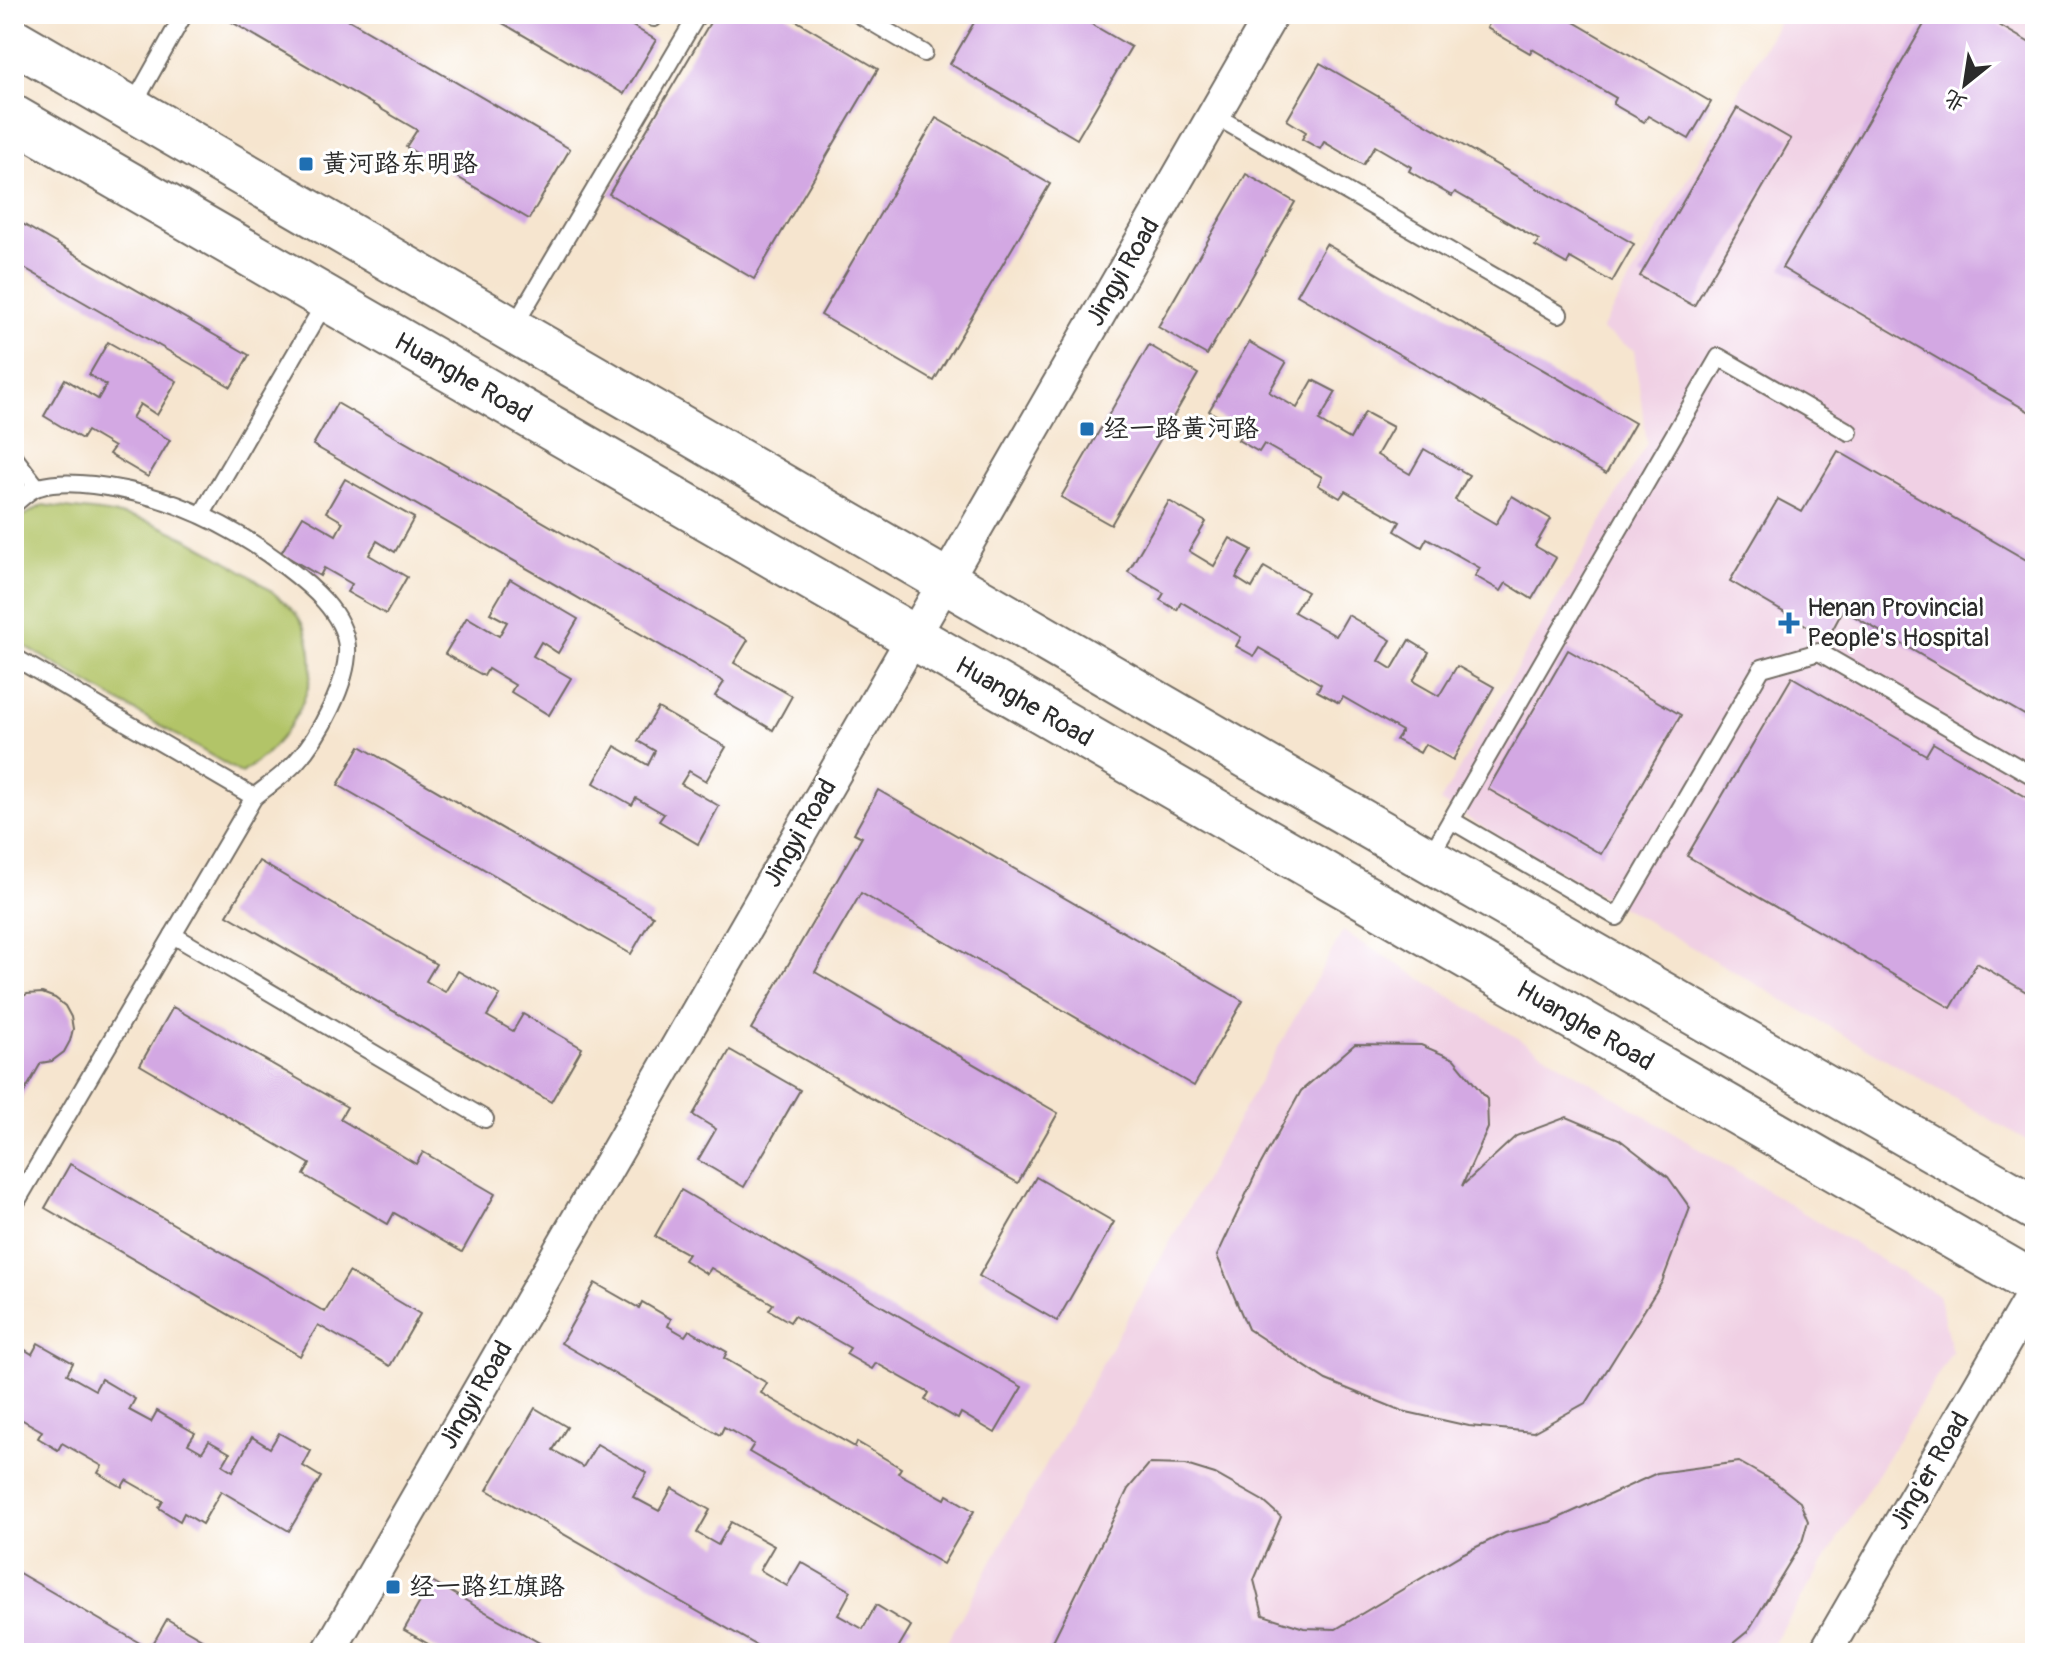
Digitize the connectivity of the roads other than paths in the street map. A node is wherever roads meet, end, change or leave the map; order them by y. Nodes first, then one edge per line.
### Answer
1 (184, 14) edge
2 (698, 14) edge
3 (858, 14) edge
4 (1272, 14) edge
5 (14, 41) edge
6 (924, 53) dead end
7 (131, 109) junction
8 (1214, 115) junction
9 (14, 118) edge
10 (327, 299) junction
11 (1559, 314) dead end
12 (512, 330) junction
13 (1849, 432) dead end
14 (14, 457) edge
15 (37, 487) junction
16 (14, 504) edge
17 (202, 514) junction
18 (945, 581) junction
19 (913, 638) junction
20 (14, 657) edge
21 (2035, 777) edge
22 (254, 797) junction
23 (1451, 820) junction
24 (1428, 859) junction
25 (173, 935) junction
26 (485, 1119) dead end
27 (14, 1206) edge
28 (2035, 1208) edge
29 (2035, 1287) edge
30 (328, 1653) edge
31 (1825, 1653) edge

1 - 7 lane
2 - 12 lane
3 - 6 lane
4 - 8 street, Jingyi Road
5 - 7 main road
7 - 12 main road
8 - 11 lane
8 - 18 street, Jingyi Road
9 - 10 main road, Huanghe Road
10 - 17 lane
10 - 19 main road, Huanghe Road
12 - 18 main road
13 - 23 lane
14 - 15 lane
15 - 16 lane
15 - 17 lane
17 - 22 lane
18 - 19 street, Jingyi Road
18 - 24 main road
19 - 29 main road, Huanghe Road
19 - 30 street, Jingyi Road
20 - 22 lane
21 - 23 lane
22 - 25 lane
23 - 24 lane
24 - 28 main road
25 - 26 lane
25 - 27 lane
29 - 31 street, Jing'er Road

